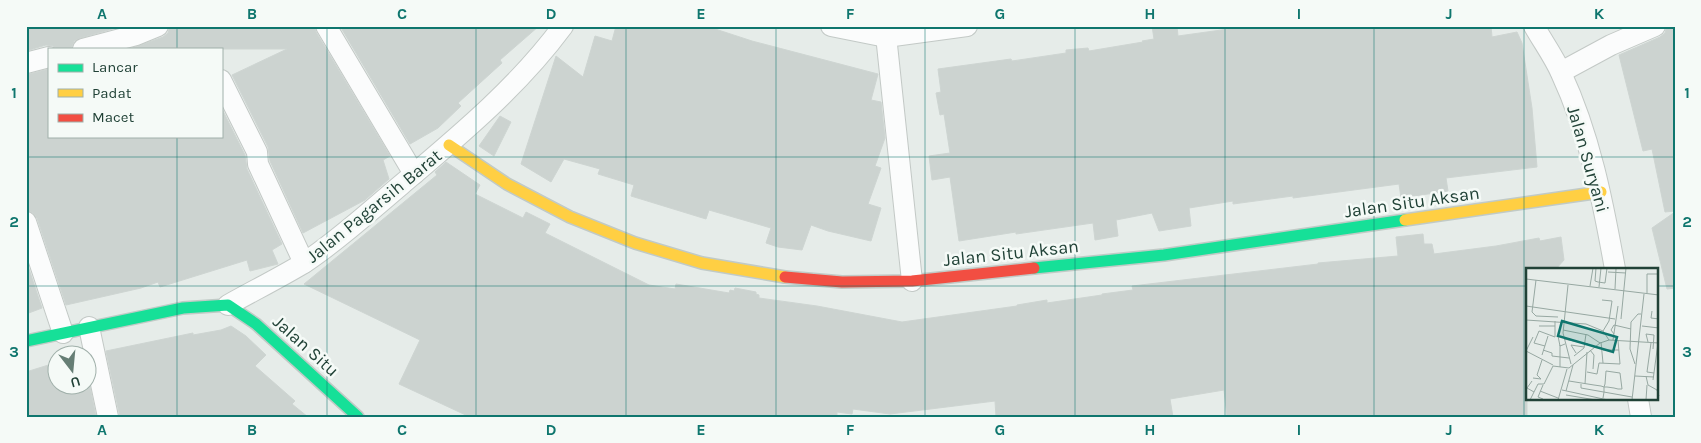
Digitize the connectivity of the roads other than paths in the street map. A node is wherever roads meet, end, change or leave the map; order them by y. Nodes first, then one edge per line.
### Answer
1 (158, 26) edge
2 (326, 26) edge
3 (563, 26) edge
4 (831, 26) edge
5 (967, 26) edge
6 (1534, 26) edge
7 (1655, 26) edge
8 (886, 31) edge
9 (86, 48) edge
10 (48, 57) edge
11 (26, 62) edge
12 (1561, 72) junction
13 (222, 82) edge
14 (449, 145) junction
15 (414, 174) junction
16 (1601, 192) junction
17 (26, 222) edge
18 (304, 263) junction
19 (1615, 268) edge
20 (912, 281) junction
21 (228, 305) junction
22 (89, 327) junction
23 (63, 333) junction
24 (26, 341) edge
25 (1638, 400) edge
26 (108, 417) edge
27 (358, 417) edge
28 (1641, 417) edge

1 - 9 street
2 - 15 street
3 - 14 street, Jalan Pagarsih Barat
4 - 8 street
5 - 8 street
6 - 12 street, Jalan Suryani
7 - 12 street
8 - 20 street
10 - 11 street
12 - 16 street, Jalan Suryani
13 - 18 street
14 - 15 street, Jalan Pagarsih Barat
14 - 20 street, Jalan Situ Aksan
15 - 18 street, Jalan Pagarsih Barat
16 - 19 street, Jalan Suryani
16 - 20 street, Jalan Situ Aksan
17 - 23 street
18 - 21 street, Jalan Pagarsih Barat
21 - 22 street, Jalan Pagarsih Barat
21 - 27 street, Jalan Situ
22 - 23 street, Jalan Pagarsih Barat
22 - 26 street
23 - 24 street, Jalan Pagarsih Barat
25 - 28 street

